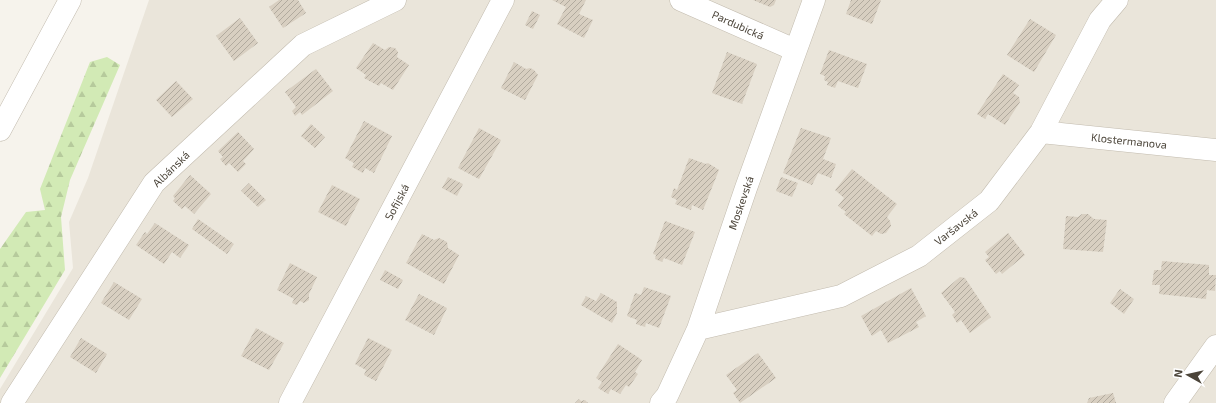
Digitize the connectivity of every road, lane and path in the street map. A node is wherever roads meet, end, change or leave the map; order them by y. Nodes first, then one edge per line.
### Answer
1 (70, 0) edge
2 (395, 0) edge
3 (503, 0) edge
4 (681, 0) edge
5 (814, 0) edge
6 (1118, 0) edge
7 (795, 50) junction
8 (0, 130) edge
9 (1041, 132) junction
10 (1216, 150) edge
11 (698, 329) junction
12 (1216, 346) edge
13 (12, 403) edge
14 (290, 403) edge
15 (661, 403) edge
16 (1175, 403) edge

1 - 8 street
2 - 13 street, Albánská
3 - 14 street, Sofijská
4 - 7 street, Pardubická
5 - 7 street, Moskevská
6 - 9 street, Varšavská
7 - 11 street, Moskevská
9 - 10 street, Klostermanova
9 - 11 street, Varšavská
11 - 15 street, Moskevská
12 - 16 street

